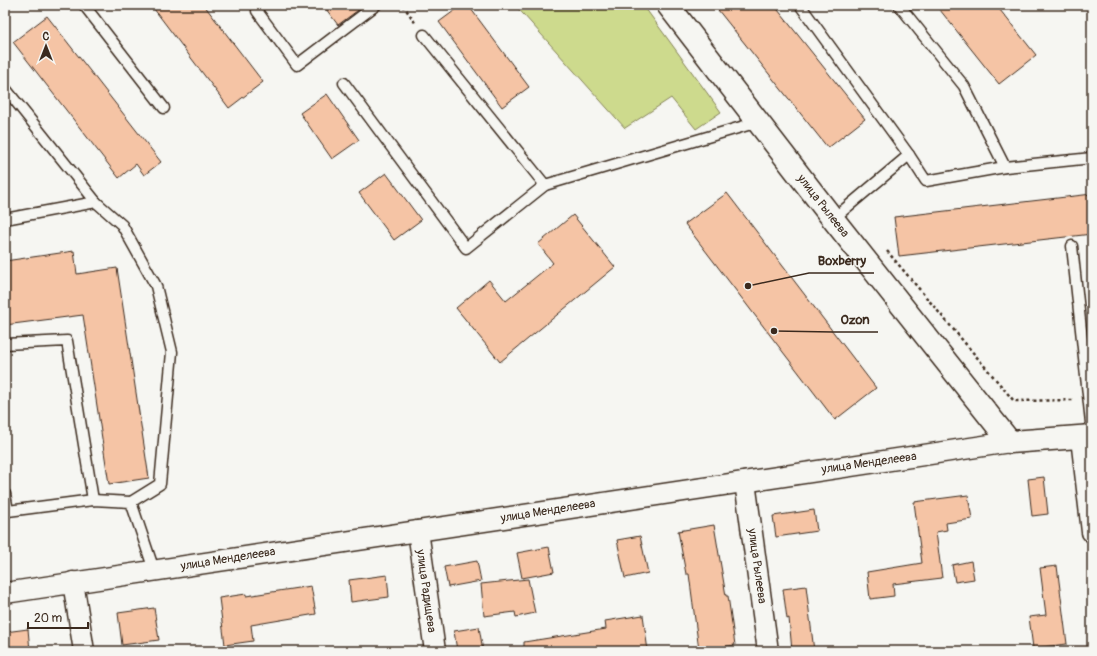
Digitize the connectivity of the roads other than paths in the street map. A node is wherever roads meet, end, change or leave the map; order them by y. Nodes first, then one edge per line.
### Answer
1 (84, 5) edge
2 (376, 5) edge
3 (668, 5) edge
4 (800, 5) edge
5 (899, 5) edge
6 (257, 11) dead end
7 (424, 35) road end
8 (344, 82) dead end
9 (5, 88) edge
10 (164, 108) dead end
11 (758, 122) junction
12 (908, 155) junction
13 (1092, 158) edge
14 (1005, 167) junction
15 (545, 185) junction
16 (96, 202) junction
17 (5, 219) edge
18 (832, 219) junction
19 (1072, 246) dead end
20 (5, 344) edge
21 (1088, 436) edge
22 (1010, 442) junction
23 (745, 482) junction
24 (5, 494) edge
25 (93, 500) junction
26 (132, 502) junction
27 (418, 531) junction
28 (1092, 532) edge
29 (154, 570) junction
30 (73, 582) junction
31 (5, 593) edge
32 (84, 651) edge
33 (435, 651) edge
34 (768, 651) edge

1 - 10 lane
2 - 6 lane
3 - 11 street, улица Рылеева
4 - 12 lane
5 - 14 lane
7 - 15 lane
8 - 15 lane
9 - 16 lane
11 - 15 lane
11 - 18 street, улица Рылеева
12 - 14 lane
12 - 18 lane
13 - 14 lane
16 - 17 lane
16 - 26 lane
18 - 22 street, улица Рылеева
19 - 21 lane
20 - 25 lane
21 - 22 street, улица Менделеева
21 - 28 street
22 - 23 street, улица Менделеева
23 - 27 street, улица Менделеева
23 - 34 street, улица Рылеева
24 - 25 lane
25 - 26 lane
26 - 29 lane
27 - 29 street, улица Менделеева
27 - 33 street, улица Радищева
29 - 30 street, улица Менделеева
30 - 31 street, улица Менделеева
30 - 32 street

